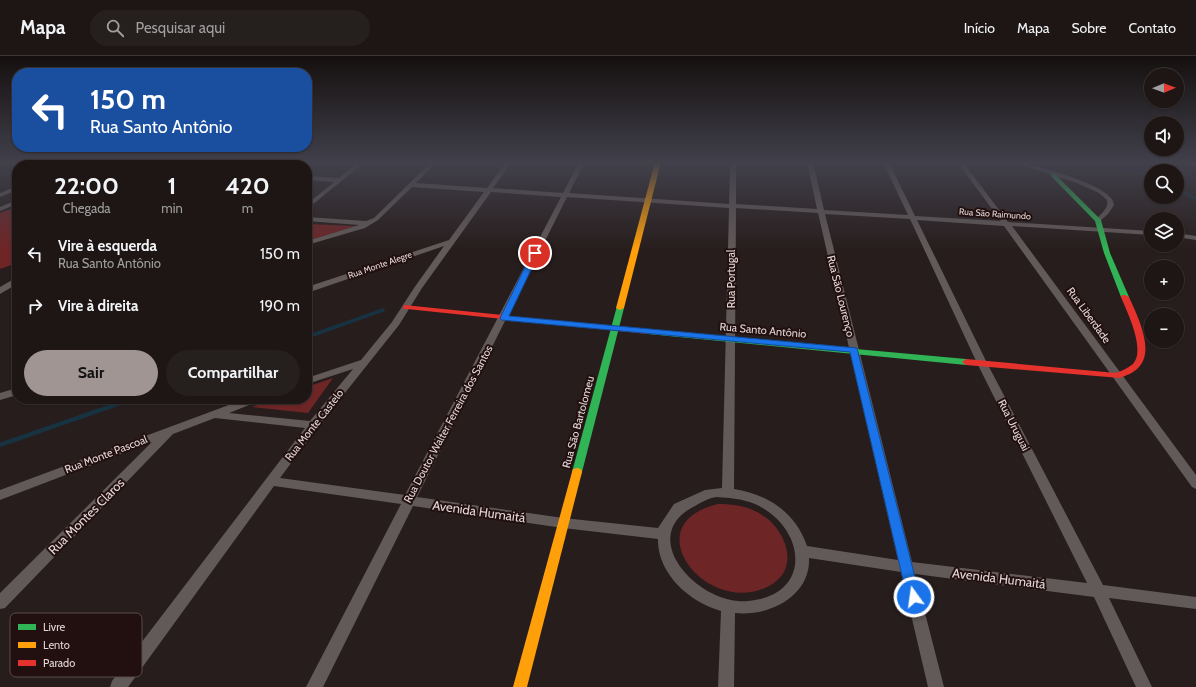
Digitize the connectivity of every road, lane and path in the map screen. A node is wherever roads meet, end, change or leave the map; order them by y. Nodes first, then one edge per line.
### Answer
1 (326, 191) edge
2 (405, 191) edge
3 (489, 191) edge
4 (517, 191) edge
5 (650, 191) edge
6 (732, 191) edge
7 (817, 191) edge
8 (900, 191) edge
9 (982, 191) edge
10 (1071, 191) edge
11 (1101, 191) edge
12 (565, 194) junction
13 (648, 200) junction
14 (312, 203) edge
15 (12, 204) edge
16 (731, 206) junction
17 (0, 209) edge
18 (821, 211) junction
19 (913, 218) junction
20 (312, 219) edge
21 (1098, 220) junction
22 (368, 224) junction
23 (1007, 224) junction
24 (1098, 230) junction
25 (1144, 233) edge
26 (1184, 236) edge
27 (1196, 238) edge
28 (312, 241) edge
29 (453, 241) junction
30 (12, 284) edge
31 (312, 286) edge
32 (0, 291) edge
33 (407, 307) junction
34 (504, 318) junction
35 (614, 328) junction
36 (731, 339) junction
37 (854, 350) junction
38 (364, 362) junction
39 (982, 363) junction
40 (1117, 376) junction
41 (312, 379) edge
42 (12, 393) edge
43 (0, 397) edge
44 (241, 404) edge
45 (212, 414) junction
46 (313, 425) junction
47 (172, 429) junction
48 (271, 481) junction
49 (1196, 484) edge
50 (728, 492) junction
51 (0, 495) edge
52 (408, 501) junction
53 (563, 523) junction
54 (663, 534) junction
55 (803, 552) junction
56 (907, 567) junction
57 (1098, 590) junction
58 (1196, 602) edge
59 (0, 603) edge
60 (728, 606) junction
61 (142, 655) edge
62 (125, 677) edge
63 (118, 687) edge
64 (314, 687) edge
65 (520, 687) edge
66 (726, 687) edge
67 (936, 687) edge
68 (1144, 687) edge

1 - 14 street
2 - 22 street
3 - 29 street, Rua Monte Castelo
4 - 12 street, Rua São Raimundo
5 - 13 street, Rua São Bartolomeu
6 - 16 street, Rua Portugal
7 - 18 street, Rua São Lourenço
8 - 19 street, Rua Uruguai
9 - 23 street, Rua Liberdade
10 - 21 street
11 - 21 street
12 - 13 street, Rua São Raimundo
12 - 34 street, Rua Doutor Walter Ferreira dos Santos
13 - 16 street, Rua São Raimundo
13 - 35 street, Rua São Bartolomeu
15 - 17 street
16 - 18 street, Rua São Raimundo
16 - 36 street, Rua Portugal
18 - 19 street, Rua São Raimundo
18 - 37 street, Rua São Lourenço
19 - 23 street, Rua São Raimundo
19 - 39 street, Rua Uruguai
20 - 22 street
21 - 24 street
22 - 28 street
23 - 24 street, Rua São Raimundo
23 - 40 street, Rua Liberdade
24 - 25 street, Rua São Raimundo
24 - 40 street
26 - 27 street
29 - 31 street, Rua Monte Alegre
29 - 33 street, Rua Monte Castelo
30 - 32 street
33 - 34 street, Rua Santo Antônio
33 - 38 street, Rua Monte Castelo
34 - 35 street, Rua Santo Antônio
34 - 52 street, Rua Doutor Walter Ferreira dos Santos
35 - 36 street, Rua Santo Antônio
35 - 53 street, Rua São Bartolomeu
36 - 37 street, Rua Santo Antônio
36 - 50 street, Rua Portugal
37 - 39 street, Rua Santo Antônio
37 - 56 street, Rua São Lourenço
38 - 41 street
38 - 46 street, Rua Monte Castelo
39 - 40 street, Rua Santo Antônio
39 - 57 street, Rua Uruguai
40 - 49 street, Rua Liberdade
42 - 43 street
44 - 45 street, Rua Monte Pascoal
45 - 46 street, Rua Monte Pascoal
45 - 47 street, Rua Monte Pascoal
46 - 48 street, Rua Monte Castelo
47 - 51 street, Rua Monte Pascoal
47 - 59 street, Rua Montes Claros
48 - 52 street, Avenida Humaitá
48 - 61 street, Rua Monte Castelo
50 - 54 street
50 - 55 street
52 - 53 street, Avenida Humaitá
52 - 64 street, Rua Doutor Walter Ferreira dos Santos
53 - 54 street, Avenida Humaitá
53 - 65 street, Rua São Bartolomeu
54 - 60 street
55 - 56 street, Avenida Humaitá
55 - 60 street
56 - 57 street, Avenida Humaitá
56 - 67 street, Rua São Lourenço
57 - 58 street, Avenida Humaitá
57 - 68 street, Rua Uruguai
60 - 66 street
62 - 63 street, Rua Monte Castelo

